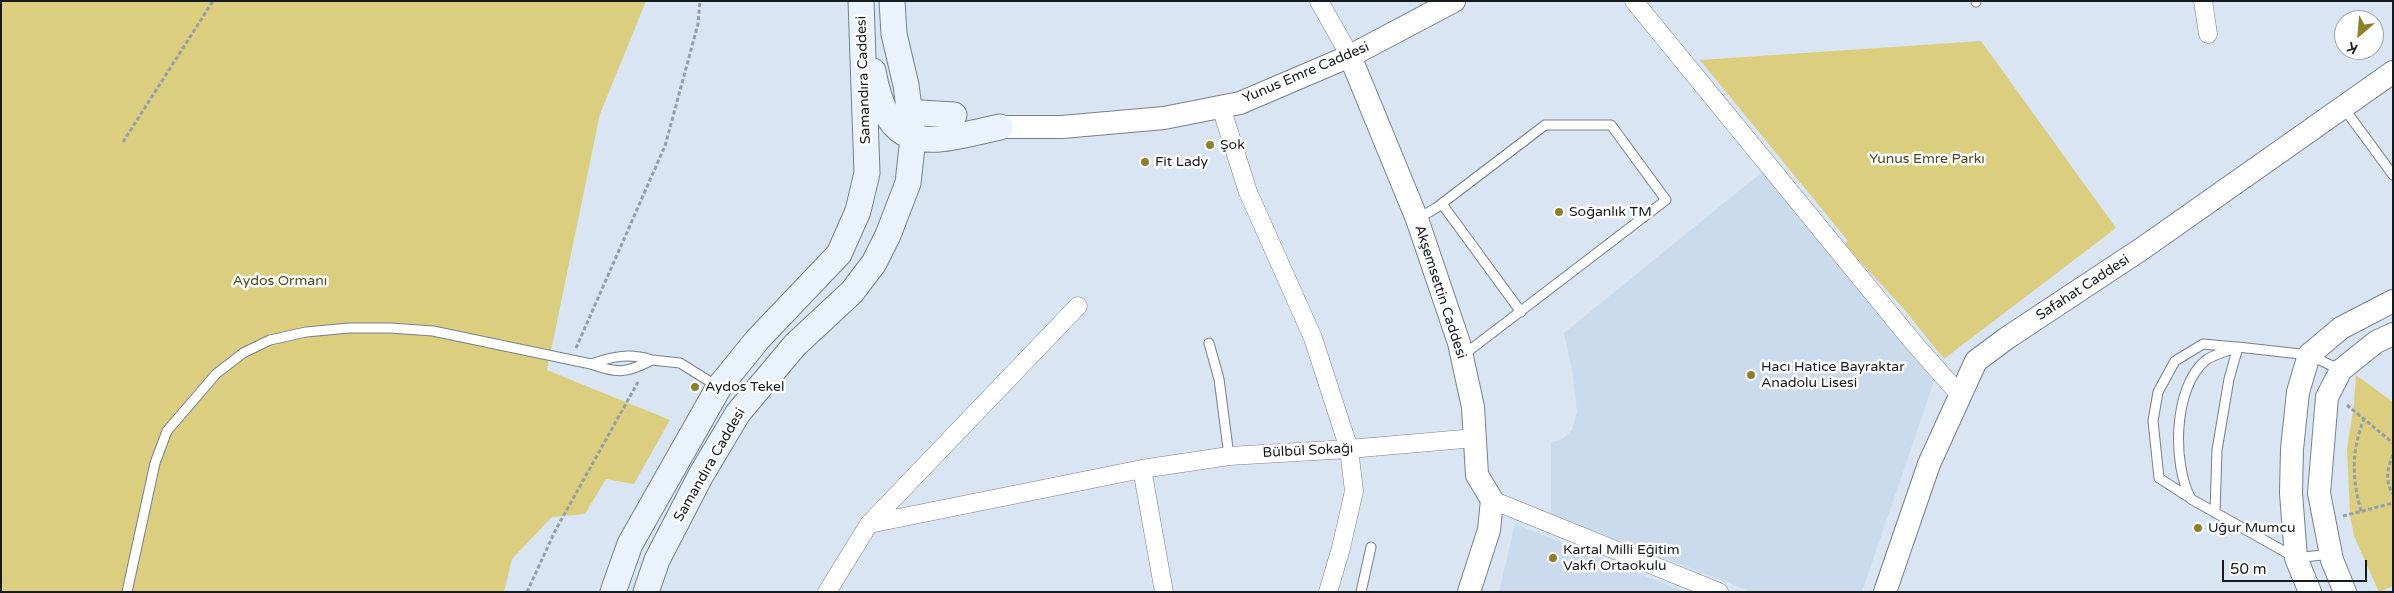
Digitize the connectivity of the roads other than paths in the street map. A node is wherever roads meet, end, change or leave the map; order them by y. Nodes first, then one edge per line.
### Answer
1 (892, 1) edge
2 (1319, 1) edge
3 (1454, 1) edge
4 (1634, 1) edge
5 (2202, 1) edge
6 (861, 3) edge
7 (2208, 34) dead end
8 (1350, 56) junction
9 (2393, 72) edge
10 (906, 85) junction
11 (1221, 106) junction
12 (2343, 107) junction
13 (954, 115) junction
14 (905, 125) junction
15 (1000, 126) junction
16 (939, 140) junction
17 (867, 173) junction
18 (2393, 175) edge
19 (908, 183) junction
20 (1442, 204) junction
21 (1417, 219) junction
22 (2393, 302) edge
23 (1078, 306) dead end
24 (1521, 312) junction
25 (2393, 334) edge
26 (1209, 342) dead end
27 (2238, 347) junction
28 (2309, 355) junction
29 (1462, 356) junction
30 (652, 360) junction
31 (591, 364) junction
32 (2341, 370) junction
33 (719, 387) junction
34 (1959, 394) junction
35 (1475, 438) junction
36 (1350, 449) junction
37 (1229, 456) junction
38 (1142, 468) junction
39 (2190, 499) junction
40 (1492, 500) junction
41 (2215, 513) junction
42 (869, 524) junction
43 (1371, 547) dead end
44 (2331, 554) junction
45 (2296, 558) junction
46 (127, 592) edge
47 (613, 592) edge
48 (646, 592) edge
49 (827, 592) edge
50 (1164, 592) edge
51 (1328, 592) edge
52 (1361, 592) edge
53 (1469, 592) edge
54 (1719, 592) edge
55 (1886, 592) edge
56 (2310, 592) edge
57 (2345, 592) edge

1 - 10 main road, Samandıra Caddesi
2 - 8 street
3 - 8 street, Yunus Emre Caddesi
4 - 34 street
5 - 7 street
6 - 14 main road
6 - 17 main road, Samandıra Caddesi
8 - 11 street, Yunus Emre Caddesi
8 - 21 street, Akşemsettin Caddesi
9 - 12 street, Safahat Caddesi
10 - 13 main road
10 - 14 main road, Samandıra Caddesi
11 - 15 street, Yunus Emre Caddesi
11 - 36 street
12 - 18 lane
12 - 34 street, Safahat Caddesi
13 - 14 main road
13 - 15 main road
14 - 16 main road
14 - 17 main road
14 - 19 main road, Samandıra Caddesi
15 - 16 main road
16 - 19 main road
17 - 33 main road, Samandıra Caddesi
19 - 48 main road, Samandıra Caddesi
20 - 21 lane
20 - 24 lane
20 - 24 lane
21 - 29 street, Akşemsettin Caddesi
22 - 28 street
23 - 42 street
24 - 29 lane
25 - 32 street
26 - 37 lane
27 - 28 lane
27 - 39 lane
27 - 39 lane
27 - 41 lane
28 - 32 lane
28 - 45 street
29 - 35 street, Akşemsettin Caddesi
30 - 31 lane
30 - 31 lane
30 - 33 lane
31 - 46 lane
32 - 44 street
33 - 47 main road, Samandıra Caddesi
34 - 55 street, Safahat Caddesi
35 - 36 street, Bülbül Sokağı
35 - 40 street, Akşemsettin Caddesi
36 - 37 street, Bülbül Sokağı
36 - 51 street
37 - 38 street, Bülbül Sokağı
38 - 42 street, Bülbül Sokağı
38 - 50 street
39 - 41 lane
40 - 53 street
40 - 54 street
41 - 45 lane
42 - 49 street
43 - 52 lane
44 - 45 lane
44 - 57 street
45 - 56 street

